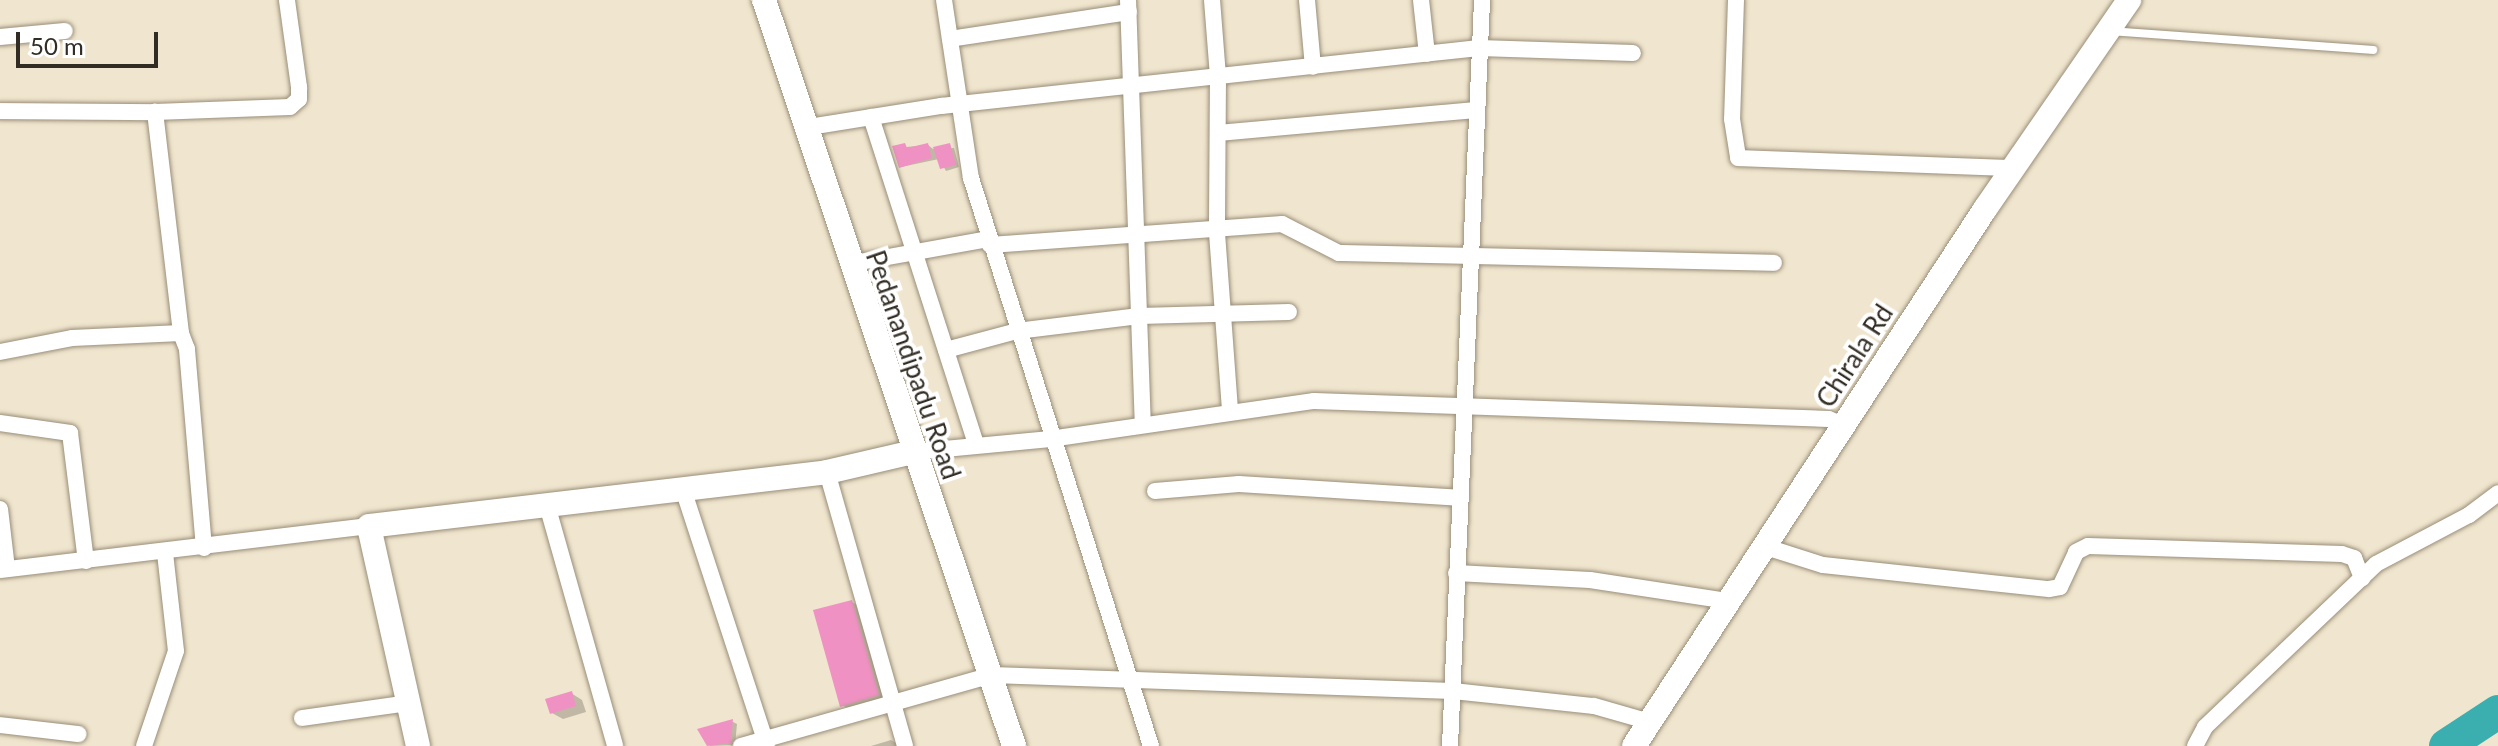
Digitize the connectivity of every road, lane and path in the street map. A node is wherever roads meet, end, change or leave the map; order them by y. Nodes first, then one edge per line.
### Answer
1 (287, 0) edge
2 (764, 0) edge
3 (944, 0) edge
4 (1212, 0) edge
5 (1307, 0) edge
6 (1421, 0) edge
7 (1482, 0) edge
8 (1736, 0) edge
9 (2129, 0) edge
10 (1129, 6) edge
11 (65, 31) dead end
12 (2108, 31) junction
13 (0, 37) edge
14 (950, 39) junction
15 (1479, 48) junction
16 (2373, 50) dead end
17 (1633, 53) dead end
18 (1427, 54) junction
19 (1313, 67) junction
20 (1218, 77) junction
21 (1133, 86) junction
22 (956, 104) junction
23 (1476, 110) junction
24 (0, 111) edge
25 (155, 112) junction
26 (871, 117) junction
27 (803, 128) junction
28 (1218, 133) junction
29 (2014, 168) junction
30 (1218, 225) junction
31 (1137, 230) junction
32 (989, 242) junction
33 (914, 251) junction
34 (1470, 255) junction
35 (1774, 263) dead end
36 (849, 264) junction
37 (1289, 312) dead end
38 (1223, 314) junction
39 (1139, 316) junction
40 (1017, 331) junction
41 (181, 333) junction
42 (946, 350) junction
43 (0, 352) edge
44 (1463, 407) junction
45 (1230, 412) junction
46 (0, 423) edge
47 (1143, 425) junction
48 (1843, 425) junction
49 (1050, 439) junction
50 (976, 445) junction
51 (913, 452) junction
52 (827, 472) junction
53 (683, 489) junction
54 (1155, 491) dead end
55 (2498, 493) edge
56 (1459, 498) junction
57 (547, 505) junction
58 (0, 509) edge
59 (369, 526) junction
60 (1763, 546) junction
61 (204, 548) junction
62 (165, 553) junction
63 (86, 561) junction
64 (3, 569) edge
65 (1456, 573) junction
66 (2362, 578) junction
67 (1728, 601) junction
68 (992, 675) junction
69 (1131, 680) junction
70 (1453, 691) junction
71 (892, 701) junction
72 (409, 703) junction
73 (302, 718) dead end
74 (1650, 722) junction
75 (0, 725) edge
76 (78, 734) dead end
77 (766, 743) edge
78 (144, 746) edge
79 (418, 746) edge
80 (615, 746) edge
81 (741, 746) edge
82 (905, 746) edge
83 (1014, 746) edge
84 (1151, 746) edge
85 (1450, 746) edge
86 (1634, 746) edge
87 (2195, 746) edge

1 - 25 street
2 - 27 main road, Pedanandipadu Road
3 - 14 street
4 - 20 street
5 - 19 street
6 - 18 street
7 - 15 street
8 - 29 street
9 - 12 main road, Chirala Rd
10 - 14 street
10 - 21 street
11 - 13 street
12 - 16 lane
12 - 29 main road, Chirala Rd
14 - 22 street
15 - 17 street
15 - 18 street
15 - 23 street
18 - 19 street
19 - 20 street
20 - 21 street
20 - 28 street
21 - 22 street
21 - 31 street
22 - 26 street
22 - 32 street
23 - 28 street
23 - 34 street
24 - 25 street
25 - 41 street
26 - 27 street
26 - 33 street
27 - 36 main road, Pedanandipadu Road
28 - 30 street
29 - 48 main road, Chirala Rd
30 - 31 street
30 - 34 street
30 - 38 street
31 - 32 street
31 - 39 street
32 - 33 street
32 - 40 street
33 - 36 street
33 - 42 street
34 - 35 street
34 - 44 street
36 - 51 main road, Pedanandipadu Road
37 - 38 street
38 - 39 street
38 - 45 street
39 - 40 street
39 - 47 street
40 - 42 street
40 - 49 street
41 - 43 street
41 - 61 street
42 - 50 street
44 - 45 street
44 - 48 street
44 - 56 street
45 - 47 street
46 - 63 street
47 - 49 street
48 - 60 main road, Chirala Rd
49 - 50 street
49 - 69 street
50 - 51 street
51 - 52 main road
51 - 68 main road, Pedanandipadu Road
52 - 53 main road
52 - 71 street
53 - 57 main road
53 - 77 street
54 - 56 street
55 - 66 street
56 - 65 street
57 - 59 main road
57 - 80 street
58 - 64 street
59 - 61 street
59 - 72 main road
60 - 66 street
60 - 67 main road, Chirala Rd
61 - 62 street
62 - 63 street
62 - 78 street
63 - 64 street
65 - 67 street
65 - 70 street
66 - 87 street
67 - 74 main road, Chirala Rd
68 - 69 street
68 - 71 street
68 - 83 main road, Pedanandipadu Road
69 - 70 street
69 - 84 street
70 - 74 street
70 - 85 street
71 - 77 street
71 - 82 street
72 - 73 street
72 - 79 main road
74 - 86 main road, Chirala Rd
75 - 76 street
77 - 81 street

